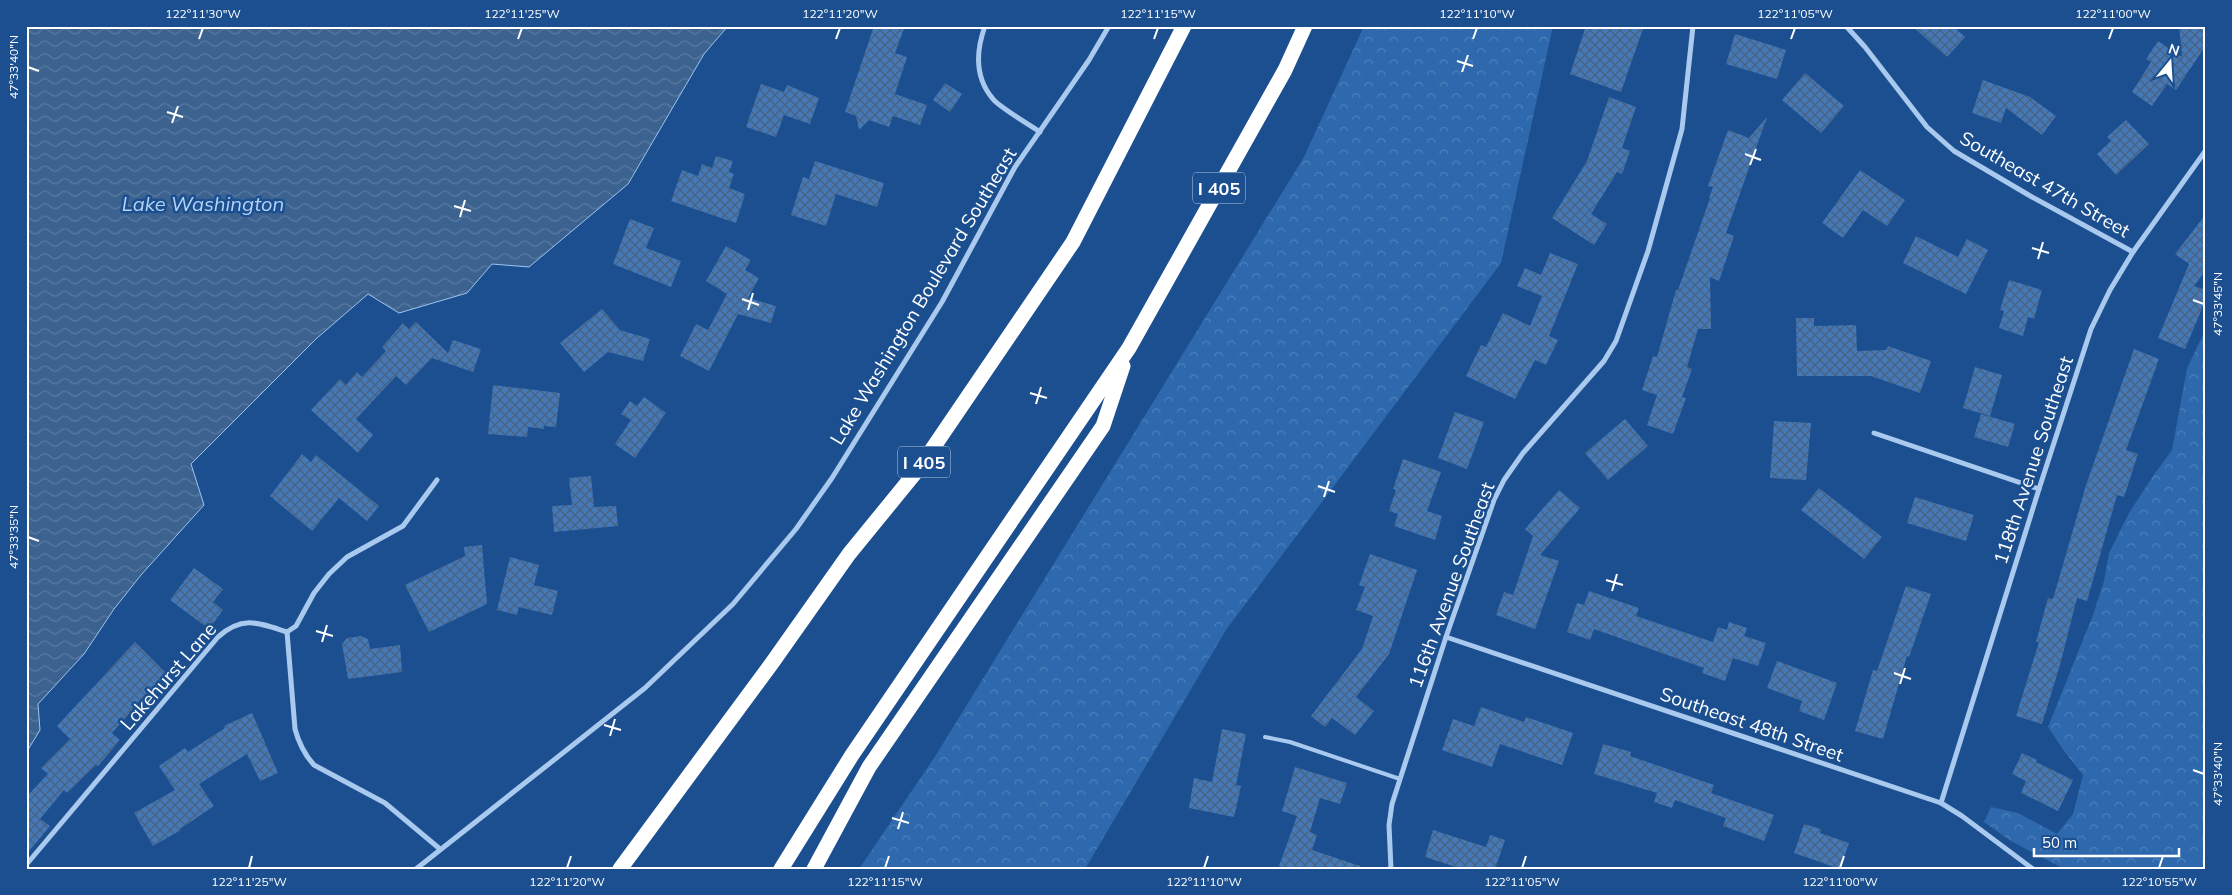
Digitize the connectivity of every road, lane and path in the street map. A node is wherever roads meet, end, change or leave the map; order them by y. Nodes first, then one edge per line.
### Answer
1 (985, 26) edge
2 (1109, 26) edge
3 (1184, 26) edge
4 (1305, 26) edge
5 (1692, 26) edge
6 (1846, 26) edge
7 (1040, 132) junction
8 (2206, 150) edge
9 (2133, 252) junction
10 (1129, 348) junction
11 (1874, 433) dead end
12 (437, 480) dead end
13 (2039, 489) junction
14 (287, 632) junction
15 (1446, 637) junction
16 (1266, 737) dead end
17 (1400, 779) junction
18 (1941, 803) junction
19 (440, 849) junction
20 (26, 865) edge
21 (416, 869) edge
22 (620, 869) edge
23 (781, 869) edge
24 (814, 869) edge
25 (1391, 869) edge
26 (2032, 869) edge

1 - 7 street
2 - 7 street, Lake Washington Boulevard Southeast
3 - 22 highway, I 405
4 - 10 highway, I 405
5 - 15 street, 116th Avenue Southeast
6 - 9 street, Southeast 47th Street
7 - 19 street, Lake Washington Boulevard Southeast
8 - 9 street, 118th Avenue Southeast
9 - 13 street, 118th Avenue Southeast
10 - 23 highway, I 405
10 - 24 highway
11 - 13 street
12 - 14 street
13 - 18 street, 118th Avenue Southeast
14 - 19 street
14 - 20 street, Lakehurst Lane
15 - 17 street, 116th Avenue Southeast
15 - 18 street, Southeast 48th Street
16 - 17 lane
17 - 25 street, 116th Avenue Southeast
18 - 26 street, Southeast 48th Street
19 - 21 street, Lake Washington Boulevard Southeast

